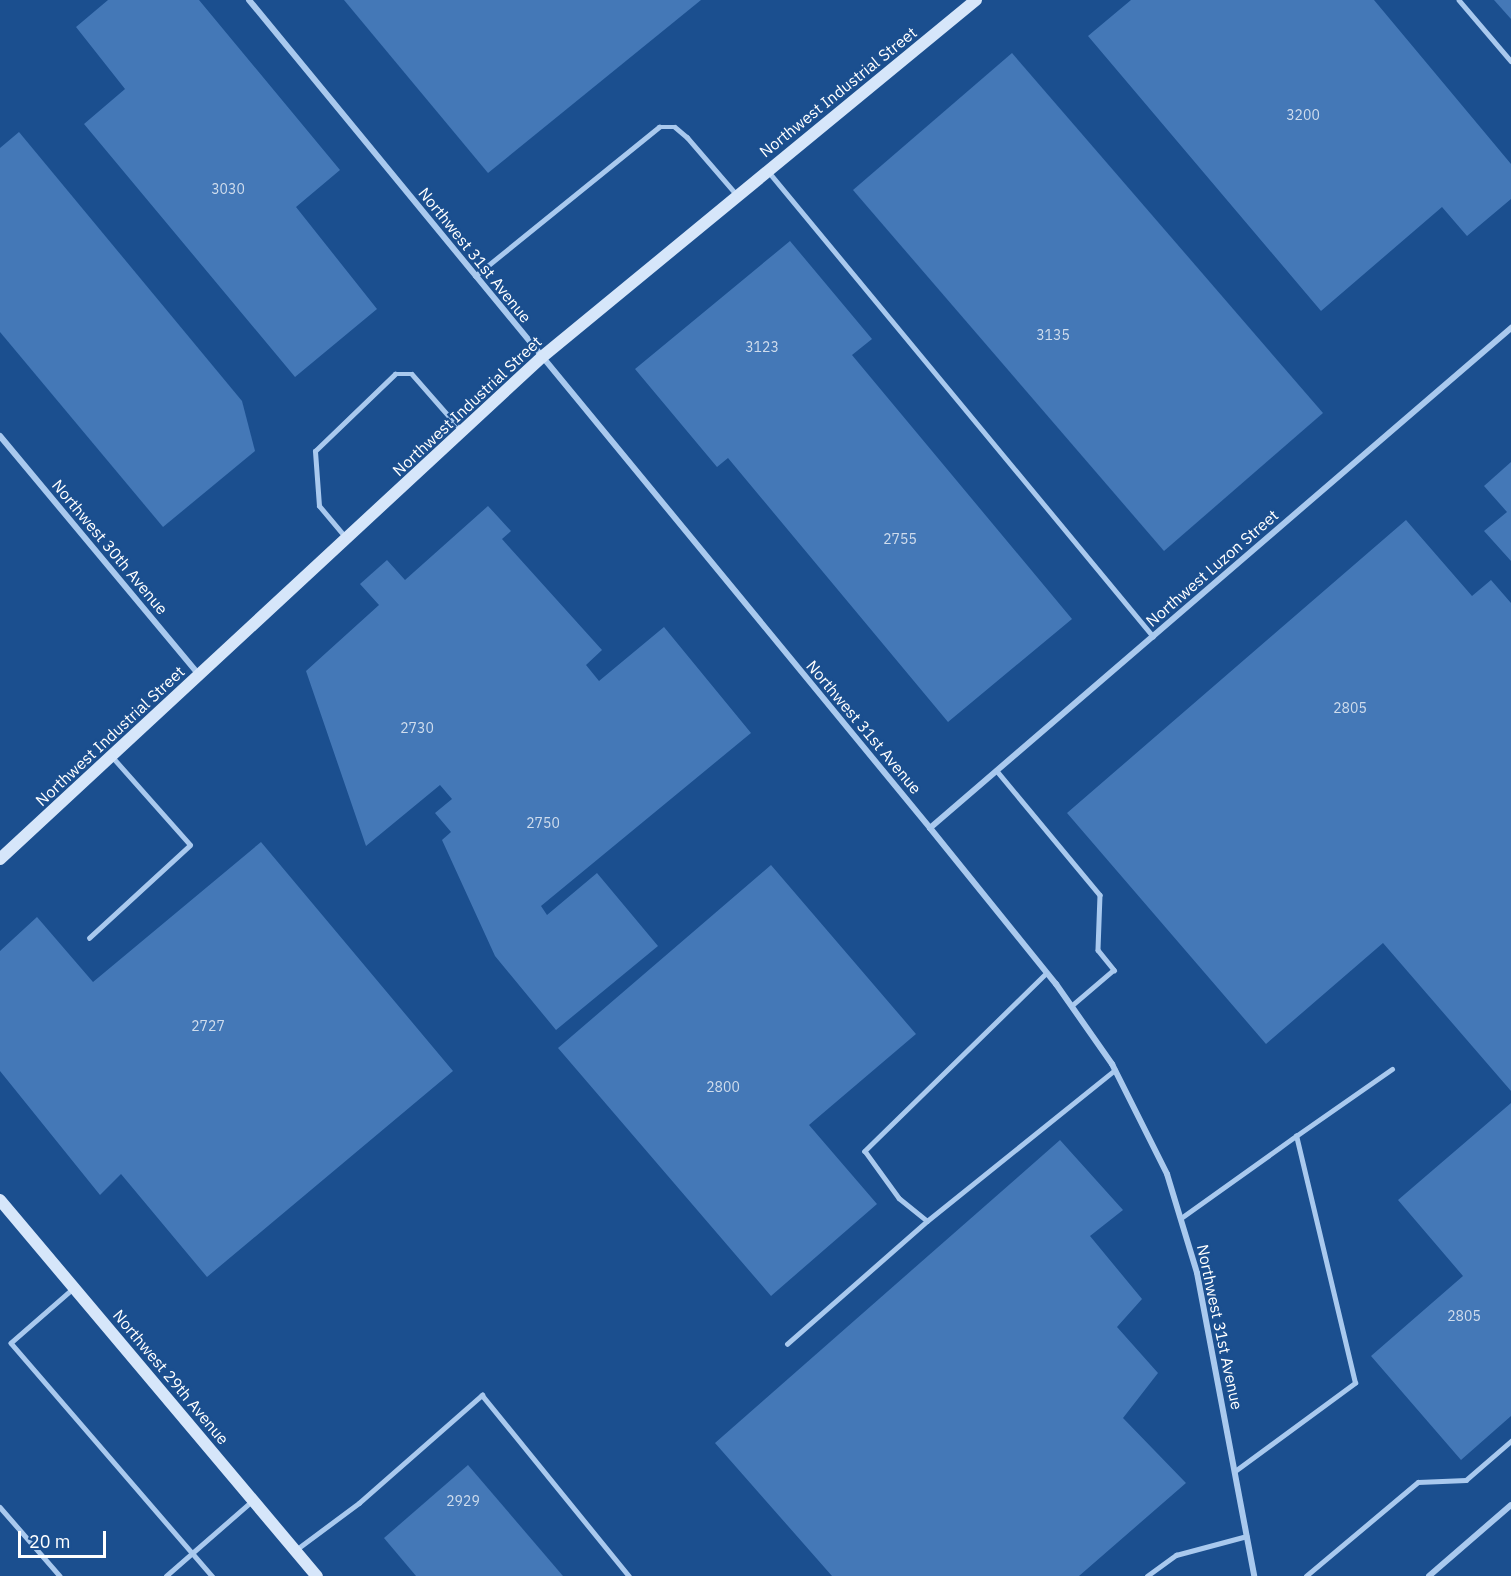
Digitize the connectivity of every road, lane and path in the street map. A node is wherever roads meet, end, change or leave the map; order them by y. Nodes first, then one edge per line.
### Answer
1 (249, 0) edge
2 (976, 0) edge
3 (1459, 0) edge
4 (1511, 61) edge
5 (768, 171) junction
6 (738, 196) junction
7 (475, 276) junction
8 (1511, 328) edge
9 (542, 357) junction
10 (463, 432) junction
11 (0, 436) edge
12 (348, 540) junction
13 (1153, 636) junction
14 (200, 676) junction
15 (112, 757) junction
16 (997, 771) junction
17 (930, 828) junction
18 (0, 859) edge
19 (89, 938) dead end
20 (1047, 973) junction
21 (1072, 1006) junction
22 (1392, 1069) dead end
23 (1115, 1070) junction
24 (1296, 1136) junction
25 (0, 1200) edge
26 (1181, 1218) junction
27 (927, 1221) junction
28 (74, 1288) junction
29 (787, 1344) dead end
30 (1511, 1441) edge
31 (1235, 1471) junction
32 (253, 1500) junction
33 (1511, 1505) edge
34 (0, 1507) edge
35 (1247, 1536) junction
36 (295, 1550) junction
37 (195, 1552) junction
38 (60, 1576) edge
39 (166, 1576) edge
40 (212, 1576) edge
41 (317, 1576) edge
42 (629, 1576) edge
43 (1147, 1576) edge
44 (1254, 1576) edge
45 (1306, 1576) edge
46 (1429, 1576) edge

1 - 7 street, Northwest 31st Avenue
2 - 5 street, Northwest Industrial Street
3 - 4 lane
5 - 6 street, Northwest Industrial Street
5 - 13 lane
6 - 7 lane
6 - 9 street, Northwest Industrial Street
7 - 9 street, Northwest 31st Avenue
8 - 13 street, Northwest Luzon Street
9 - 10 street, Northwest Industrial Street
9 - 17 street, Northwest 31st Avenue
10 - 12 street, Northwest Industrial Street
10 - 12 lane
11 - 14 street, Northwest 30th Avenue
12 - 14 street, Northwest Industrial Street
13 - 16 street, Northwest Luzon Street
14 - 15 street, Northwest Industrial Street
15 - 18 street, Northwest Industrial Street
15 - 19 lane
16 - 17 street, Northwest Luzon Street
16 - 21 lane
17 - 20 street, Northwest 31st Avenue
20 - 21 street, Northwest 31st Avenue
20 - 27 lane
21 - 23 street, Northwest 31st Avenue
22 - 24 lane
23 - 26 street, Northwest 31st Avenue
23 - 27 lane
24 - 26 lane
24 - 31 lane
25 - 28 street, Northwest 29th Avenue
26 - 31 street, Northwest 31st Avenue
27 - 29 lane
28 - 32 street, Northwest 29th Avenue
28 - 37 lane
30 - 45 lane
31 - 35 street, Northwest 31st Avenue
32 - 36 street, Northwest 29th Avenue
32 - 37 lane
33 - 46 street
34 - 38 lane
35 - 43 lane
35 - 44 street, Northwest 31st Avenue
36 - 41 street, Northwest 29th Avenue
36 - 42 lane
37 - 39 lane
37 - 40 lane

